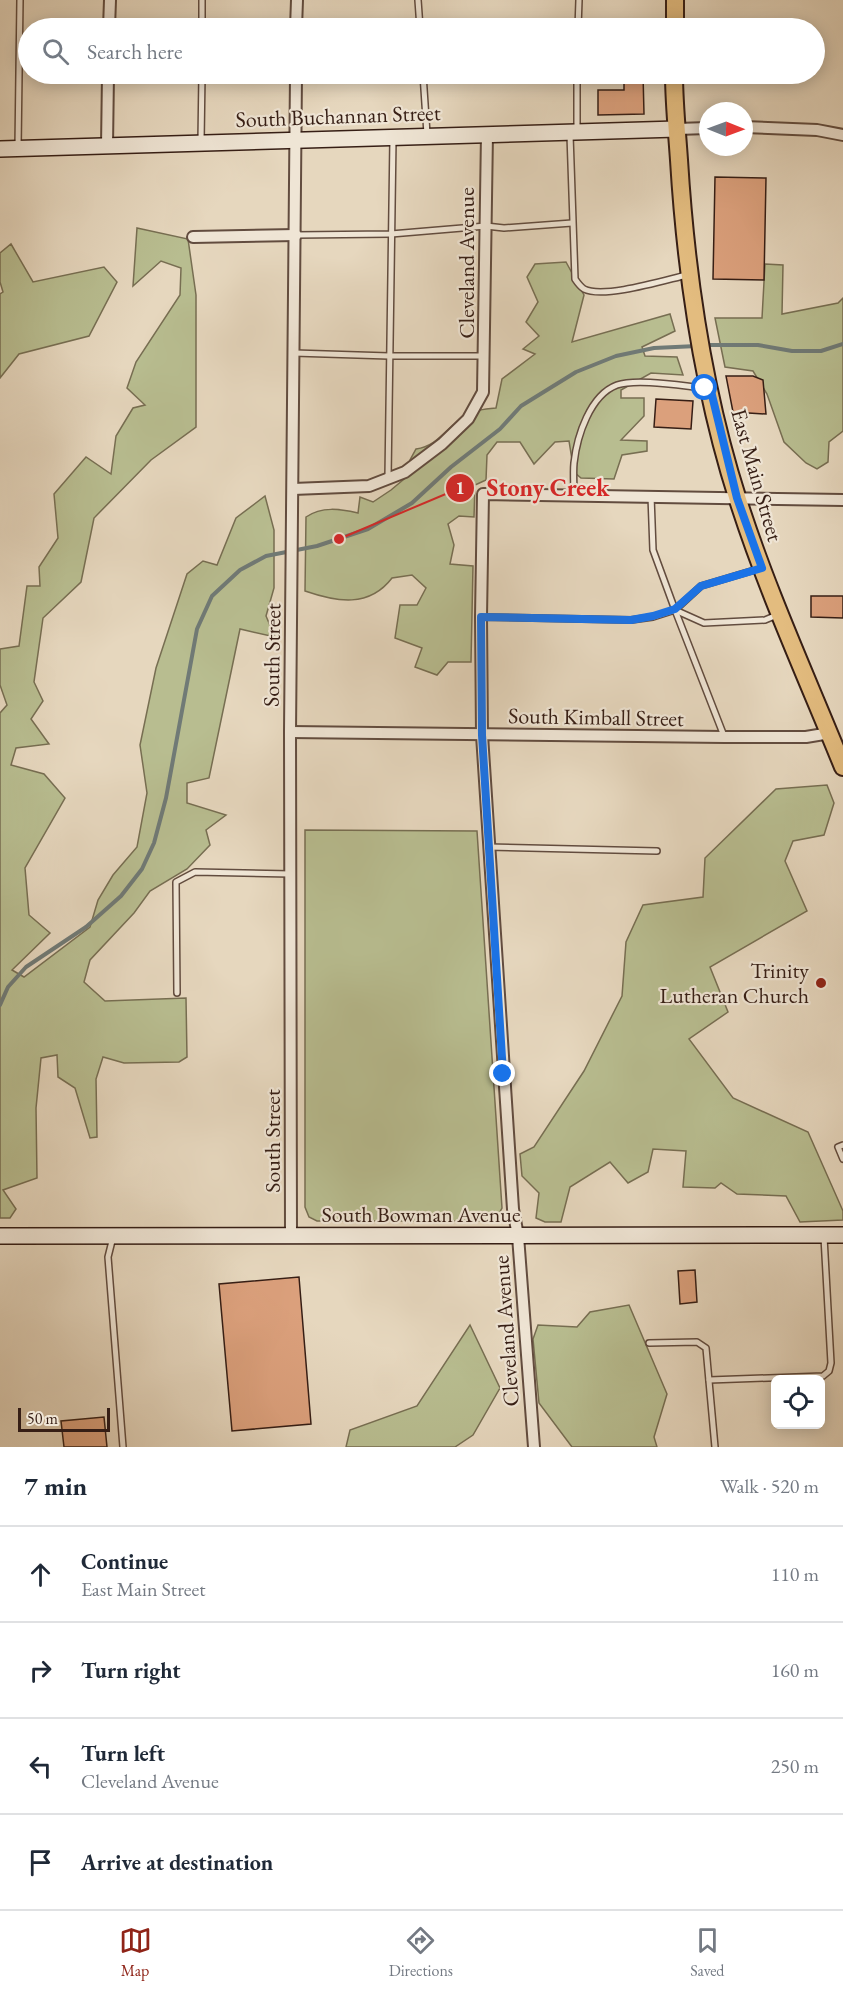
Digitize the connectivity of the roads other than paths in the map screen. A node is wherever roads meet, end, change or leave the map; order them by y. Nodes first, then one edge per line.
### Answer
1 (20, 0) edge
2 (110, 0) edge
3 (202, 0) edge
4 (297, 0) edge
5 (418, 0) edge
6 (579, 0) edge
7 (675, 0) edge
8 (20, 18) edge
9 (109, 18) edge
10 (202, 18) edge
11 (296, 18) edge
12 (419, 18) edge
13 (578, 18) edge
14 (675, 18) edge
15 (19, 84) edge
16 (108, 84) edge
17 (202, 84) edge
18 (296, 84) edge
19 (424, 84) edge
20 (576, 84) edge
21 (675, 84) edge
22 (699, 128) edge
23 (753, 128) edge
24 (677, 129) junction
25 (573, 131) junction
26 (487, 134) junction
27 (427, 135) junction
28 (843, 135) edge
29 (393, 136) junction
30 (294, 140) junction
31 (201, 143) junction
32 (107, 146) junction
33 (18, 148) junction
34 (0, 149) edge
35 (572, 223) junction
36 (486, 226) junction
37 (391, 234) junction
38 (296, 236) junction
39 (193, 237) dead end
40 (689, 275) junction
41 (294, 353) junction
42 (389, 356) junction
43 (485, 356) junction
44 (710, 387) junction
45 (388, 479) junction
46 (293, 489) junction
47 (574, 495) junction
48 (651, 496) junction
49 (737, 498) junction
50 (843, 500) edge
51 (762, 568) junction
52 (675, 609) junction
53 (779, 614) junction
54 (481, 617) junction
55 (290, 732) junction
56 (830, 733) junction
57 (482, 735) junction
58 (724, 737) junction
59 (843, 767) edge
60 (488, 847) junction
61 (657, 851) dead end
62 (292, 874) junction
63 (177, 993) dead end
64 (843, 1145) edge
65 (843, 1158) edge
66 (824, 1235) junction
67 (843, 1235) edge
68 (0, 1236) edge
69 (291, 1236) junction
70 (518, 1236) junction
71 (113, 1237) junction
72 (649, 1343) dead end
73 (709, 1380) junction
74 (123, 1447) edge
75 (534, 1447) edge
76 (715, 1447) edge

1 - 8 lane
2 - 9 street
3 - 10 lane
4 - 11 street
5 - 12 lane
6 - 13 lane
7 - 14 main road
15 - 33 lane
16 - 32 street
17 - 31 lane
18 - 30 street, South Street
19 - 27 lane
20 - 25 lane
21 - 24 main road, East Main Street
22 - 24 street
23 - 28 street
24 - 25 main road, South Buchannan Street
24 - 40 main road, East Main Street
25 - 26 main road, South Buchannan Street
25 - 35 lane
26 - 27 main road, South Buchannan Street
26 - 36 street, Cleveland Avenue
27 - 29 main road, South Buchannan Street
29 - 30 main road, South Buchannan Street
29 - 37 lane
30 - 31 main road, South Buchannan Street
30 - 38 street, South Street
31 - 32 main road, South Buchannan Street
32 - 33 main road, South Buchannan Street
33 - 34 main road, South Buchannan Street
35 - 36 lane
35 - 40 lane
36 - 37 lane
36 - 43 street, Cleveland Avenue
37 - 38 lane
37 - 42 lane
38 - 39 street
38 - 41 street, South Street
40 - 44 main road, East Main Street
41 - 42 lane
41 - 46 street, South Street
42 - 43 lane
42 - 45 lane
43 - 45 street, Cleveland Avenue
44 - 47 lane
44 - 49 main road, East Main Street
45 - 46 street
46 - 55 street, South Street
47 - 48 street
47 - 54 street, Cleveland Avenue
48 - 49 street
48 - 52 lane
49 - 50 street
49 - 51 main road, East Main Street
51 - 52 lane
51 - 53 main road, East Main Street
52 - 53 lane
52 - 54 lane
52 - 58 lane
53 - 56 main road, East Main Street
54 - 57 street, Cleveland Avenue
55 - 57 street, South Kimball Street
55 - 62 street, South Street
56 - 58 street, South Kimball Street
56 - 59 main road, East Main Street
57 - 58 street, South Kimball Street
57 - 60 street, Cleveland Avenue
60 - 61 lane
60 - 70 street, Cleveland Avenue
62 - 63 lane
62 - 69 street, South Street
64 - 65 lane
66 - 67 main road, South Bowman Avenue
66 - 70 main road, South Bowman Avenue
66 - 73 lane
68 - 71 main road, South Bowman Avenue
69 - 70 main road, South Bowman Avenue
69 - 71 main road, South Bowman Avenue
70 - 75 street, Cleveland Avenue
71 - 74 lane
72 - 73 lane
73 - 76 lane

